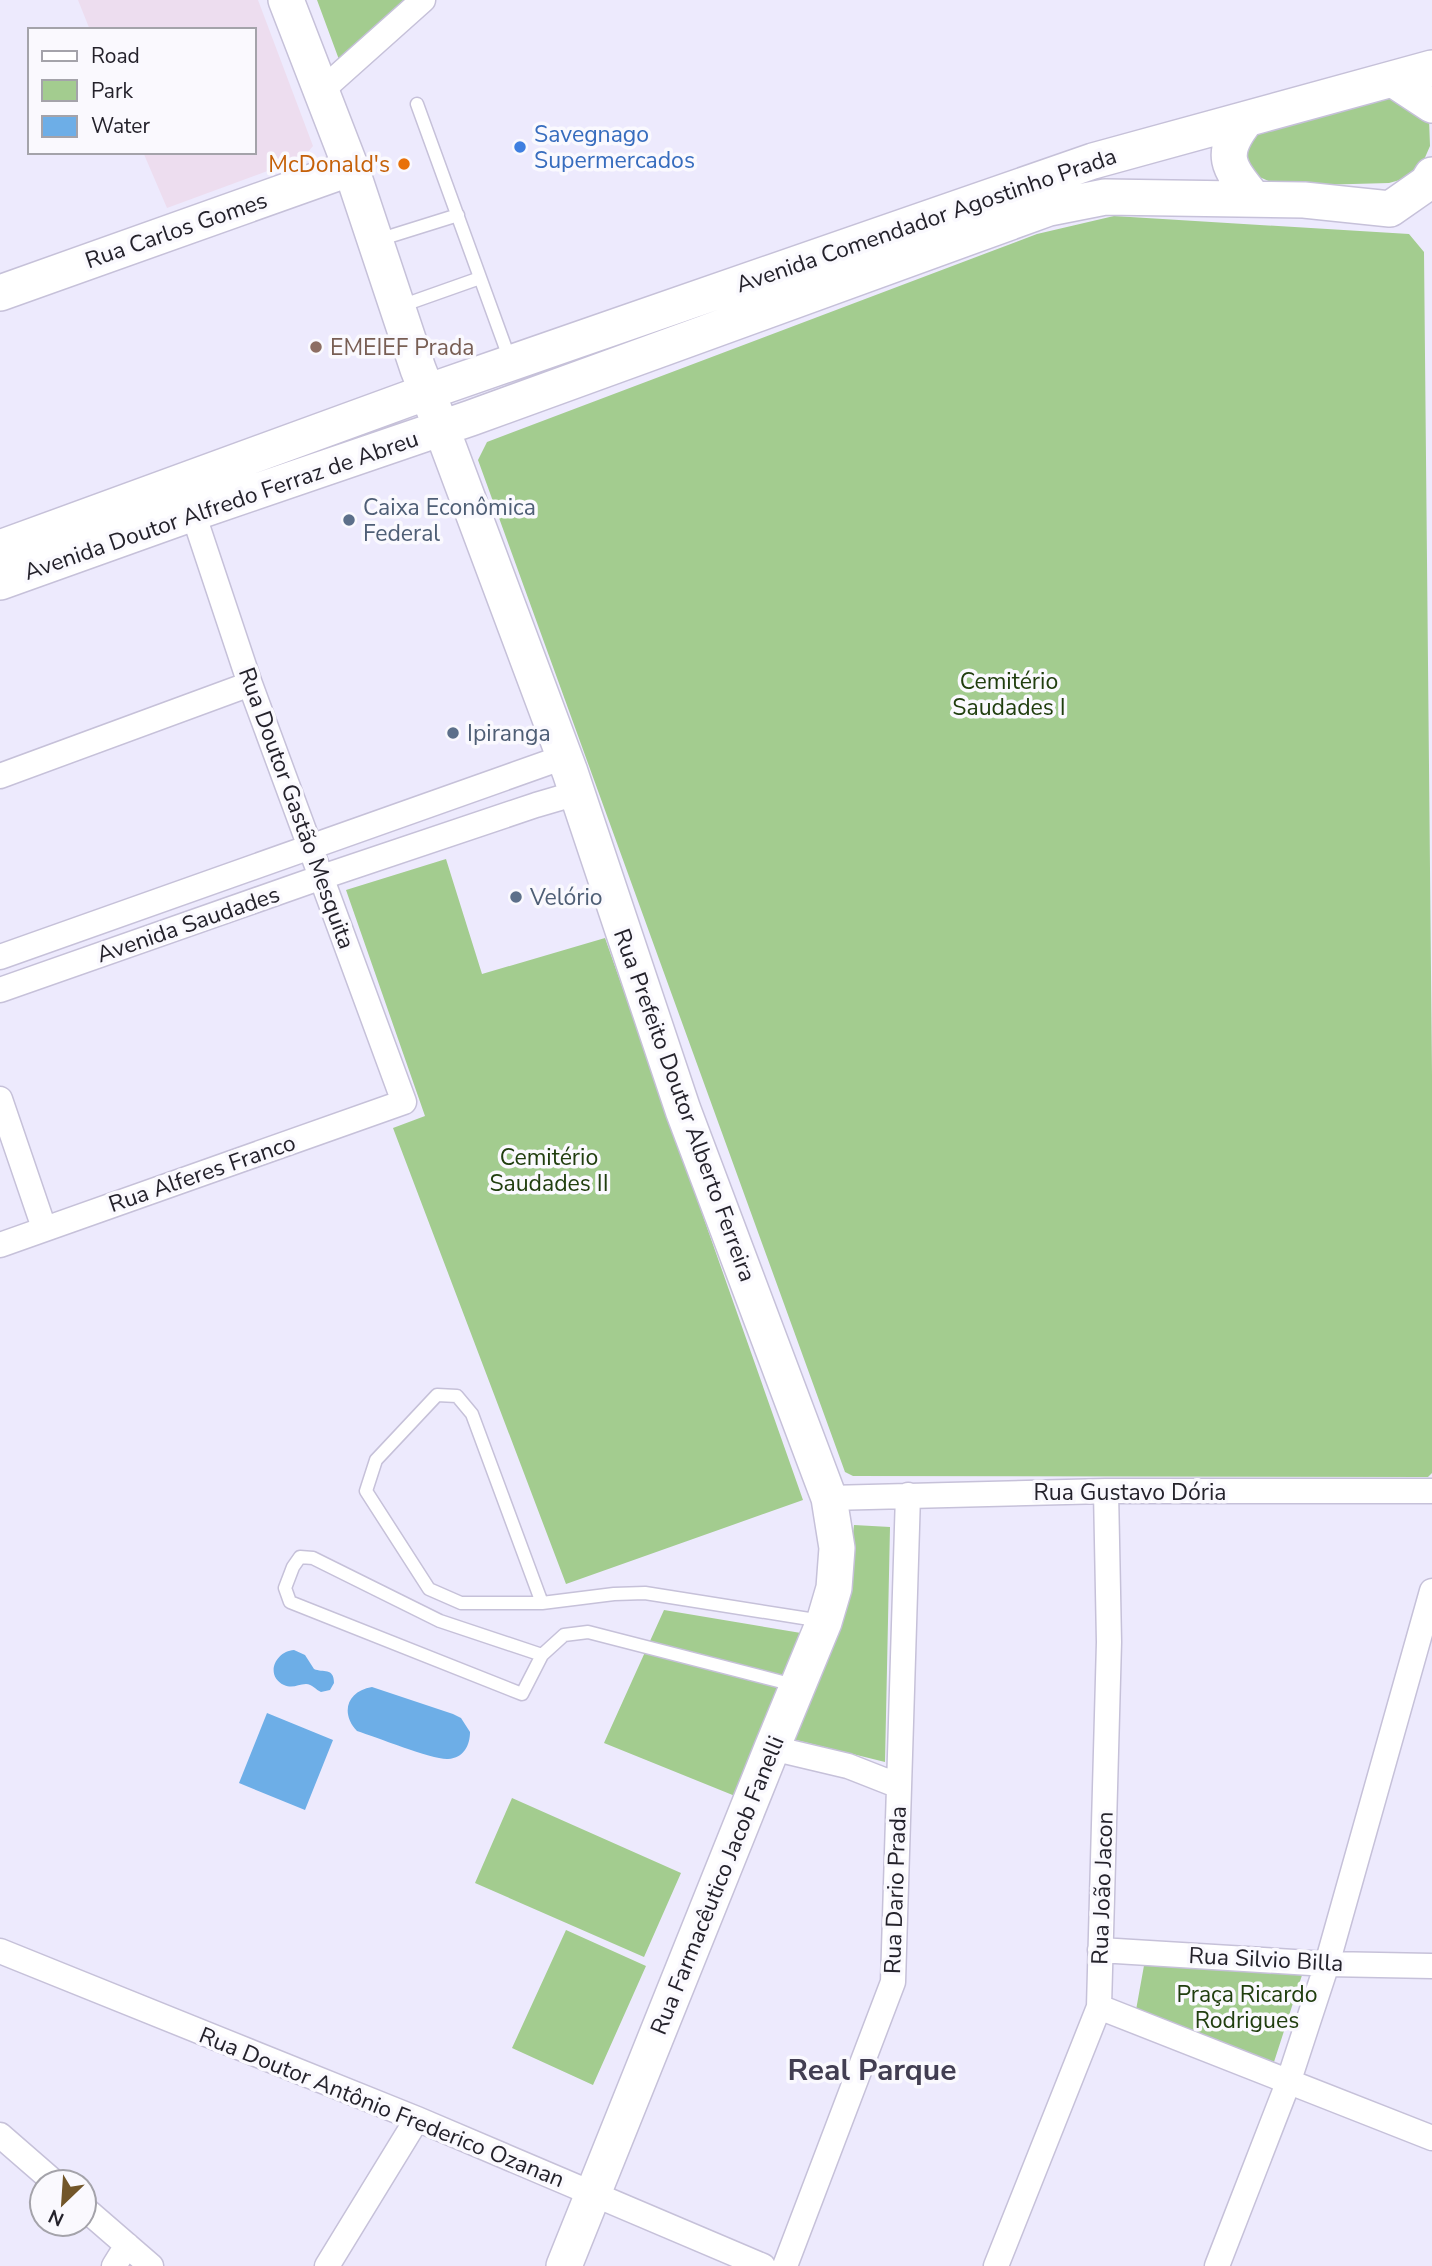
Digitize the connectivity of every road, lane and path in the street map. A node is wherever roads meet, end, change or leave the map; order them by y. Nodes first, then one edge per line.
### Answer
1 (286, 0) edge
2 (423, 0) edge
3 (1432, 68) edge
4 (1394, 79) junction
5 (320, 92) junction
6 (417, 104) dead end
7 (1432, 105) edge
8 (1245, 120) junction
9 (351, 168) junction
10 (1432, 176) edge
11 (1254, 199) junction
12 (1390, 209) junction
13 (1432, 211) edge
14 (458, 215) junction
15 (376, 240) junction
16 (480, 278) junction
17 (0, 293) edge
18 (398, 307) junction
19 (511, 363) junction
20 (427, 393) junction
21 (442, 427) junction
22 (193, 513) junction
23 (0, 548) edge
24 (0, 582) edge
25 (250, 684) junction
26 (564, 757) junction
27 (0, 776) edge
28 (577, 793) junction
29 (311, 845) junction
30 (322, 877) junction
31 (0, 957) edge
32 (0, 990) edge
33 (0, 1099) edge
34 (404, 1102) joint
35 (44, 1228) junction
36 (0, 1245) edge
37 (1106, 1491) junction
38 (1432, 1491) edge
39 (908, 1495) junction
40 (829, 1499) junction
41 (1432, 1591) edge
42 (542, 1603) junction
43 (824, 1622) junction
44 (542, 1655) junction
45 (798, 1686) junction
46 (772, 1748) junction
47 (899, 1786) junction
48 (1100, 1950) junction
49 (0, 1951) edge
50 (1327, 1964) junction
51 (1432, 1966) edge
52 (1099, 2007) junction
53 (1288, 2083) junction
54 (417, 2119) junction
55 (0, 2135) edge
56 (1432, 2138) edge
57 (38, 2168) edge
58 (593, 2194) junction
59 (98, 2220) edge
60 (127, 2245) junction
61 (114, 2266) edge
62 (151, 2266) edge
63 (327, 2266) edge
64 (565, 2266) edge
65 (763, 2266) edge
66 (785, 2266) edge
67 (996, 2266) edge
68 (1217, 2266) edge

1 - 5 main road, Rua Prefeito Doutor Alberto Ferreira
2 - 5 street
3 - 4 main road, Avenida Comendador Agostinho Prada
4 - 7 main road
4 - 8 main road, Avenida Comendador Agostinho Prada
5 - 9 main road, Rua Prefeito Doutor Alberto Ferreira
6 - 14 lane
8 - 11 main road
8 - 19 main road, Avenida Comendador Agostinho Prada
9 - 15 main road, Rua Prefeito Doutor Alberto Ferreira
9 - 17 main road, Rua Carlos Gomes
10 - 12 main road
11 - 12 main road, Avenida Comendador Agostinho Prada
11 - 21 main road, Avenida Comendador Agostinho Prada
12 - 13 main road, Avenida Comendador Agostinho Prada
14 - 15 lane
14 - 16 lane
15 - 18 main road, Rua Prefeito Doutor Alberto Ferreira
16 - 18 lane
16 - 19 lane
18 - 20 main road, Rua Prefeito Doutor Alberto Ferreira
19 - 20 main road, Avenida Comendador Agostinho Prada
20 - 21 main road, Rua Prefeito Doutor Alberto Ferreira
20 - 23 main road, Avenida Doutor Alfredo Ferraz de Abreu
21 - 22 main road, Avenida Doutor Alfredo Ferraz de Abreu
21 - 26 main road, Rua Prefeito Doutor Alberto Ferreira
22 - 24 main road, Avenida Doutor Alfredo Ferraz de Abreu
22 - 25 street, Rua Doutor Gastão Mesquita
25 - 27 street
25 - 29 street, Rua Doutor Gastão Mesquita
26 - 28 main road, Rua Prefeito Doutor Alberto Ferreira
26 - 29 street, Avenida Saudades
28 - 30 street, Avenida Saudades
28 - 40 main road, Rua Prefeito Doutor Alberto Ferreira
29 - 30 street, Rua Doutor Gastão Mesquita
29 - 31 street, Avenida Saudades
30 - 32 street, Avenida Saudades
30 - 34 street, Rua Doutor Gastão Mesquita
33 - 35 street
34 - 35 street, Rua Alferes Franco
35 - 36 street, Rua Alferes Franco
37 - 38 street, Rua Gustavo Dória
37 - 39 street, Rua Gustavo Dória
37 - 48 street, Rua João Jacon
39 - 40 street, Rua Gustavo Dória
39 - 47 street, Rua Dario Prada
40 - 43 main road, Rua Farmacêutico Jacob Fanelli
41 - 50 street
42 - 42 lane
42 - 43 lane
43 - 45 main road, Rua Farmacêutico Jacob Fanelli
44 - 44 lane
44 - 45 lane
45 - 46 main road, Rua Farmacêutico Jacob Fanelli
46 - 47 street
46 - 58 main road, Rua Farmacêutico Jacob Fanelli
47 - 66 street, Rua Dario Prada
48 - 50 street, Rua Silvio Billa
48 - 52 street, Rua João Jacon
49 - 54 street, Rua Doutor Antônio Frederico Ozanan
50 - 51 street, Rua Silvio Billa
50 - 53 street
52 - 53 street
52 - 67 street, Rua João Jacon
53 - 56 street
53 - 68 street
54 - 58 street, Rua Doutor Antônio Frederico Ozanan
54 - 63 street
55 - 57 street
58 - 64 main road, Rua Farmacêutico Jacob Fanelli
58 - 65 street, Rua Doutor Antônio Frederico Ozanan
59 - 60 street
60 - 61 street
60 - 62 street

